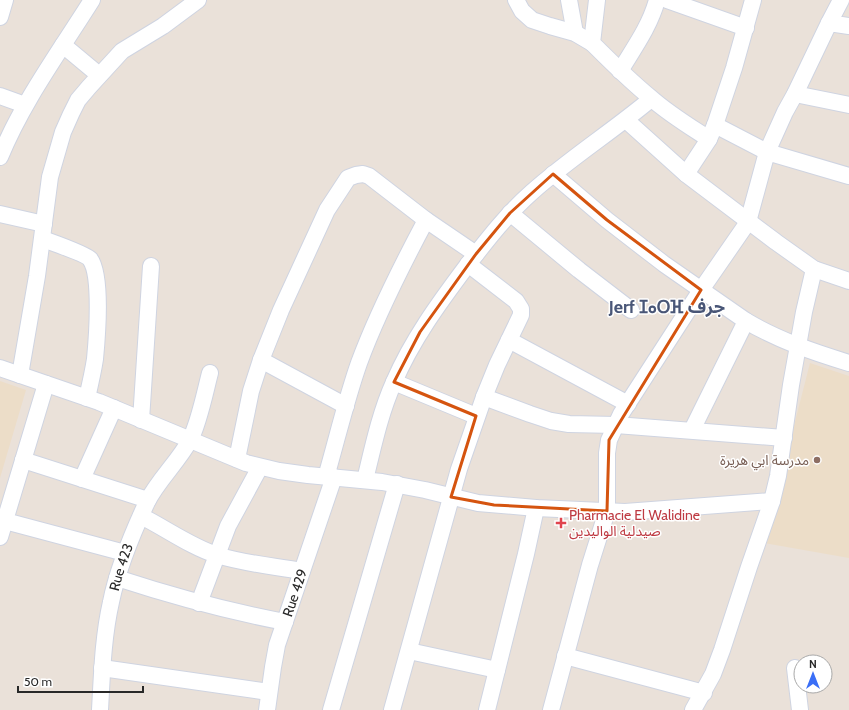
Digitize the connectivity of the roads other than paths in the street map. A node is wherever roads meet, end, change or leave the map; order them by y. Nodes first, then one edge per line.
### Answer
1 (5, 0) edge
2 (92, 0) edge
3 (198, 0) edge
4 (516, 0) edge
5 (569, 0) edge
6 (597, 0) edge
7 (656, 0) edge
8 (667, 0) edge
9 (754, 0) edge
10 (841, 0) edge
11 (0, 17) edge
12 (829, 23) junction
13 (849, 26) edge
14 (746, 28) junction
15 (576, 33) junction
16 (592, 43) junction
17 (63, 45) junction
18 (620, 70) junction
19 (98, 75) junction
20 (795, 94) junction
21 (0, 96) edge
22 (651, 99) junction
23 (25, 105) junction
24 (849, 105) edge
25 (626, 120) junction
26 (712, 132) junction
27 (767, 152) junction
28 (0, 157) edge
29 (553, 174) junction
30 (686, 174) junction
31 (849, 176) edge
32 (510, 213) junction
33 (0, 214) edge
34 (426, 220) junction
35 (748, 222) junction
36 (43, 231) junction
37 (472, 259) junction
38 (151, 266) dead end
39 (814, 269) junction
40 (849, 281) edge
41 (701, 290) junction
42 (631, 310) dead end
43 (746, 321) junction
44 (509, 340) junction
45 (798, 347) junction
46 (261, 360) junction
47 (849, 363) edge
48 (0, 368) edge
49 (210, 373) dead end
50 (20, 375) junction
51 (394, 382) junction
52 (46, 384) junction
53 (484, 397) junction
54 (87, 398) junction
55 (628, 404) junction
56 (346, 406) junction
57 (114, 408) junction
58 (476, 416) junction
59 (141, 420) junction
60 (616, 425) junction
61 (692, 430) junction
62 (784, 438) junction
63 (190, 440) junction
64 (237, 459) junction
65 (23, 460) junction
66 (260, 467) junction
67 (330, 477) junction
68 (82, 479) junction
69 (365, 480) junction
70 (397, 484) junction
71 (451, 497) junction
72 (148, 500) junction
73 (772, 501) junction
74 (536, 508) junction
75 (607, 511) junction
76 (141, 516) junction
77 (5, 521) junction
78 (0, 537) edge
79 (125, 553) junction
80 (217, 555) junction
81 (302, 571) junction
82 (117, 578) junction
83 (199, 603) junction
84 (285, 622) junction
85 (409, 651) junction
86 (565, 656) junction
87 (102, 668) junction
88 (497, 670) junction
89 (269, 692) junction
90 (704, 693) junction
91 (798, 694) edge
92 (100, 710) edge
93 (267, 710) edge
94 (331, 710) edge
95 (392, 710) edge
96 (487, 710) edge
97 (551, 710) edge
98 (693, 710) edge
99 (800, 710) edge

1 - 11 street
2 - 17 street
3 - 19 street
4 - 15 street
5 - 15 street
6 - 16 street
7 - 18 street
8 - 14 street
9 - 14 street
10 - 12 street
12 - 13 street
12 - 20 street
14 - 26 street
15 - 16 street
16 - 18 street
17 - 19 street
17 - 23 street
18 - 22 street
19 - 36 street
20 - 24 street
20 - 27 street
21 - 23 street
22 - 25 street
22 - 26 street
23 - 28 street
25 - 29 street
25 - 30 street
26 - 27 street
26 - 30 street
27 - 31 street
27 - 35 street
29 - 32 street
29 - 41 street
30 - 35 street
32 - 37 street
32 - 42 street
33 - 36 street
34 - 37 street
34 - 46 street
34 - 56 street, Rue 429
35 - 39 street
35 - 41 street
36 - 50 street
36 - 54 street
37 - 44 street
37 - 51 street
38 - 59 street
39 - 40 street
39 - 45 street
41 - 43 street
41 - 55 street
43 - 45 street
43 - 61 street
44 - 53 street
44 - 55 street
45 - 47 street
45 - 62 street
46 - 56 street
46 - 64 street
48 - 50 street
49 - 63 street, Rue 423
50 - 52 street
51 - 58 street
51 - 69 street
52 - 54 street
52 - 65 street
53 - 58 street
53 - 60 street
54 - 57 street
55 - 60 street
56 - 67 street, Rue 429
57 - 59 street
57 - 68 street
58 - 71 street
59 - 63 street
60 - 61 street
60 - 75 street
61 - 62 street
62 - 73 street
63 - 64 street
63 - 72 street, Rue 423
64 - 66 street
65 - 68 street
65 - 77 street
66 - 67 street
66 - 80 street
67 - 69 street
67 - 81 street, Rue 429
68 - 72 street
69 - 70 street
70 - 71 street
70 - 94 street
71 - 74 street
71 - 85 street
72 - 76 street, Rue 423
73 - 75 street
73 - 90 street
74 - 75 street
74 - 88 street
75 - 86 street
76 - 79 street, Rue 423
76 - 80 street
77 - 78 street
77 - 79 street
79 - 82 street, Rue 423
80 - 81 street
80 - 83 street
81 - 84 street, Rue 429
82 - 83 street
82 - 87 street, Rue 423
83 - 84 street
84 - 89 street, Rue 429
85 - 88 street
85 - 95 street
86 - 90 street
86 - 97 street
87 - 89 street
87 - 92 street, Rue 423
88 - 96 street
89 - 93 street, Rue 429
90 - 98 street
91 - 99 street

